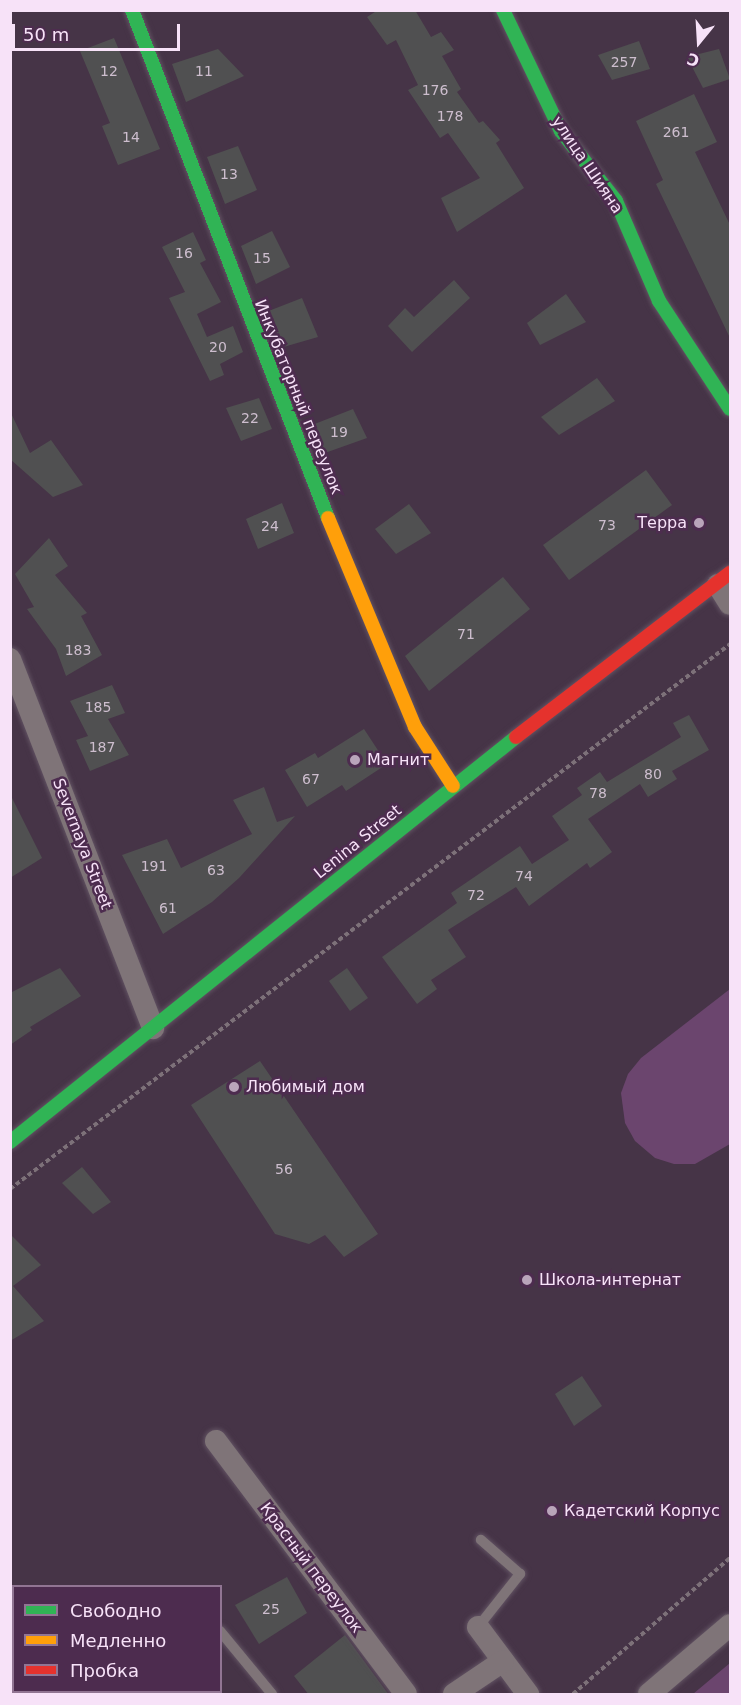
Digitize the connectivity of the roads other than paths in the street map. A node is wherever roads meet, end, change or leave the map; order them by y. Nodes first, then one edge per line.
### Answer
1 (132, 10) edge
2 (503, 10) edge
3 (730, 409) edge
4 (724, 579) edge
5 (730, 604) edge
6 (10, 659) edge
7 (453, 786) junction
8 (153, 1028) junction
9 (10, 1142) edge
10 (216, 1441) dead end
11 (481, 1539) dead end
12 (730, 1625) edge
13 (478, 1627) joint
14 (222, 1633) edge
15 (503, 1661) junction
16 (272, 1695) edge
17 (406, 1695) edge
18 (454, 1695) edge
19 (528, 1695) edge
20 (649, 1695) edge

1 - 7 street, Инкубаторный переулок
2 - 3 street, улица Шияна
4 - 5 street
4 - 7 street, Lenina Street
6 - 8 street, Severnaya Street
7 - 8 street, Lenina Street
8 - 9 street, Lenina Street
10 - 17 street, Красный переулок
11 - 13 lane
12 - 20 street
13 - 15 street
14 - 16 lane
15 - 18 street
15 - 19 street

